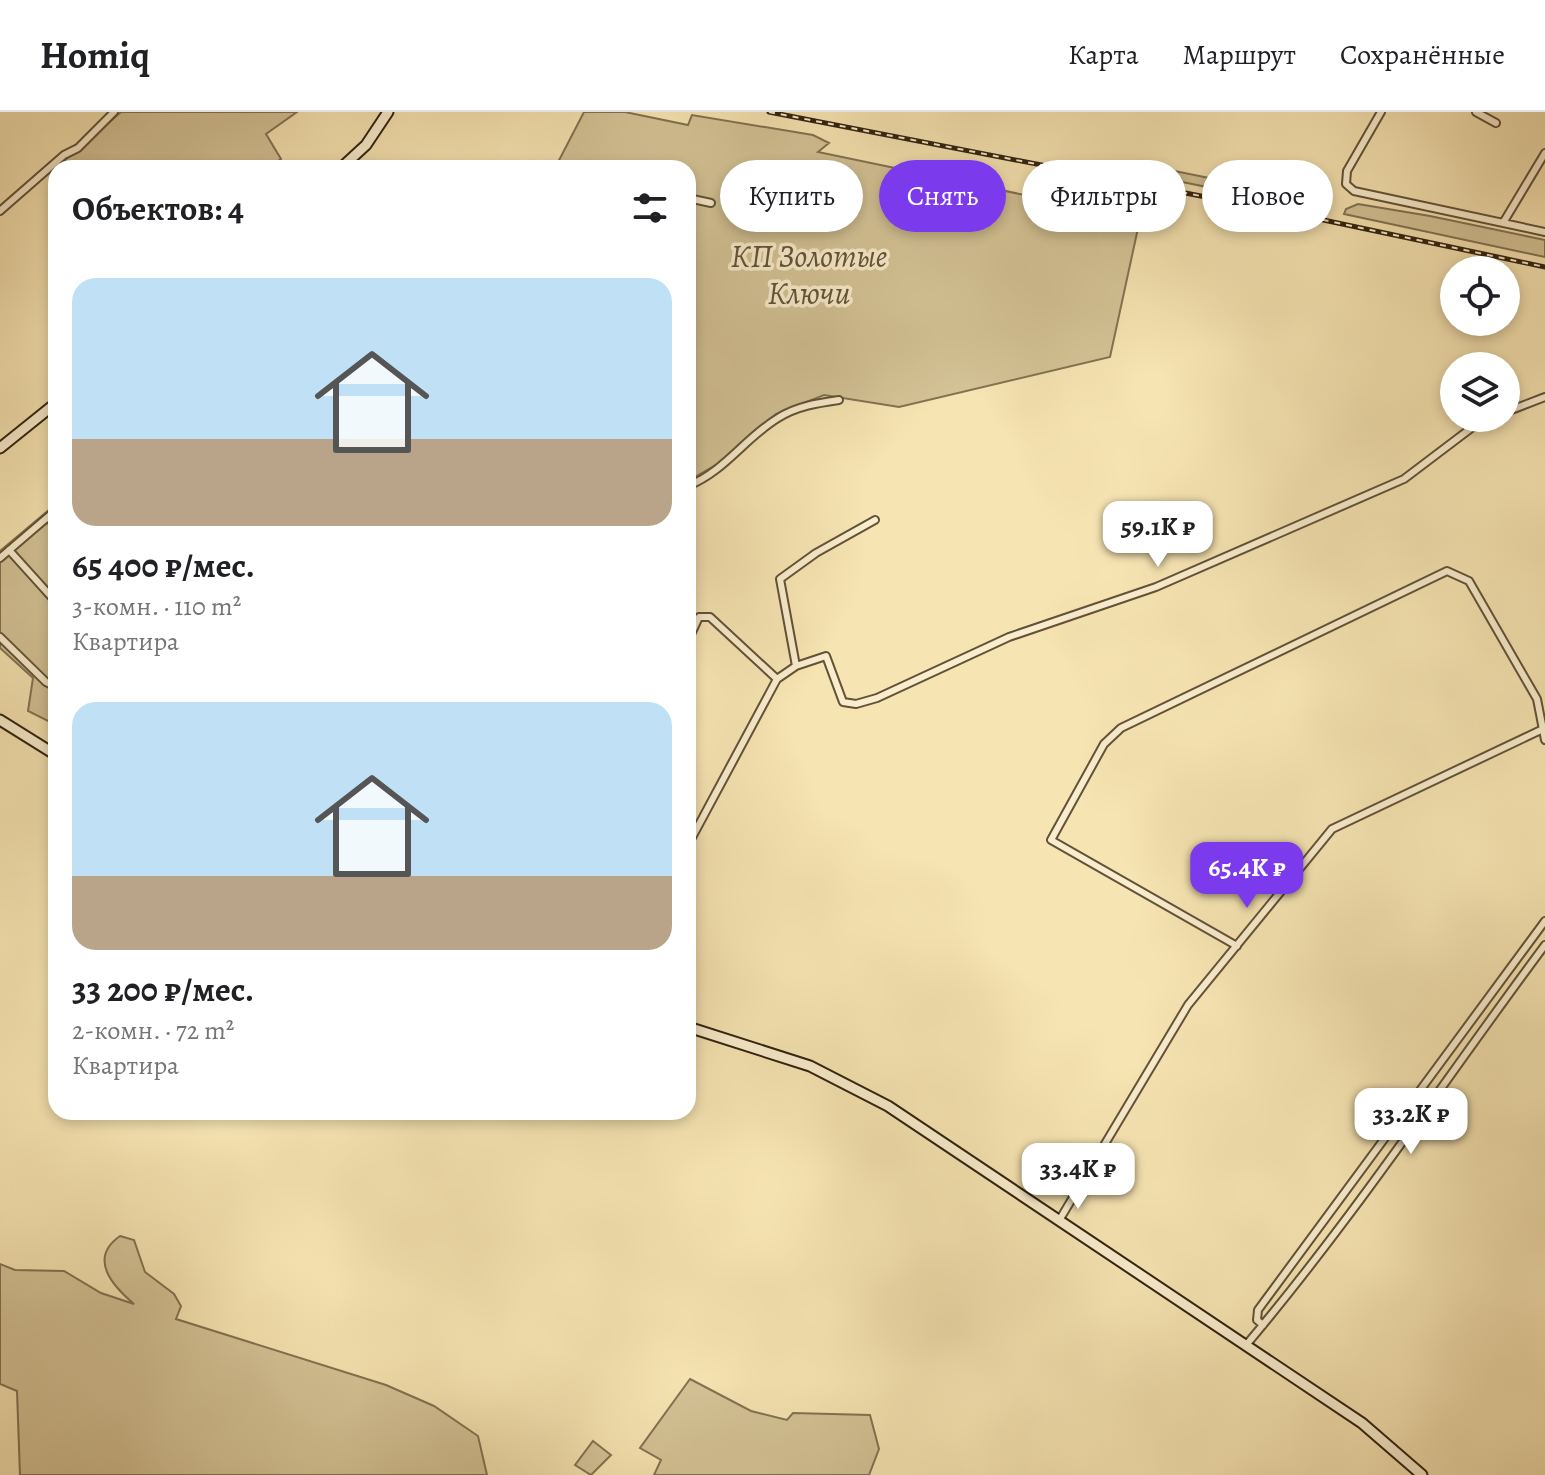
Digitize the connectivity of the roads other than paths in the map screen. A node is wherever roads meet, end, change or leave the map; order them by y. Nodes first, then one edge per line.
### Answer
1 (114, 112) edge
2 (388, 112) edge
3 (1381, 112) edge
4 (1476, 112) edge
5 (1496, 123) dead end
6 (1545, 153) edge
7 (58, 160) edge
8 (350, 160) edge
9 (48, 169) edge
10 (696, 200) edge
11 (711, 203) dead end
12 (0, 211) edge
13 (1503, 223) junction
14 (1545, 232) edge
15 (1545, 397) edge
16 (839, 400) dead end
17 (1520, 407) edge
18 (48, 409) edge
19 (1466, 432) edge
20 (0, 448) edge
21 (696, 482) edge
22 (48, 517) edge
23 (875, 520) dead end
24 (9, 550) junction
25 (0, 558) edge
26 (48, 593) edge
27 (696, 624) edge
28 (0, 637) edge
29 (796, 666) junction
30 (777, 679) junction
31 (48, 683) edge
32 (0, 720) edge
33 (1543, 729) junction
34 (1545, 740) edge
35 (48, 750) edge
36 (696, 830) edge
37 (1545, 921) edge
38 (1545, 945) edge
39 (1237, 946) junction
40 (696, 1030) edge
41 (1060, 1219) junction
42 (1263, 1325) junction
43 (1247, 1344) junction
44 (1422, 1475) edge

1 - 7 street
2 - 8 street
3 - 13 street
4 - 5 street
6 - 13 street
9 - 12 street
10 - 11 street
13 - 14 street
15 - 17 street
16 - 21 street
18 - 20 street
19 - 29 street
22 - 24 street
23 - 29 street
24 - 25 street
24 - 26 street
27 - 30 street
28 - 31 street
29 - 30 street
30 - 36 street
32 - 35 street
33 - 34 street
33 - 39 street
33 - 39 street
37 - 42 street
38 - 42 street
39 - 41 street
40 - 41 street
41 - 43 street
42 - 43 street
43 - 44 street

